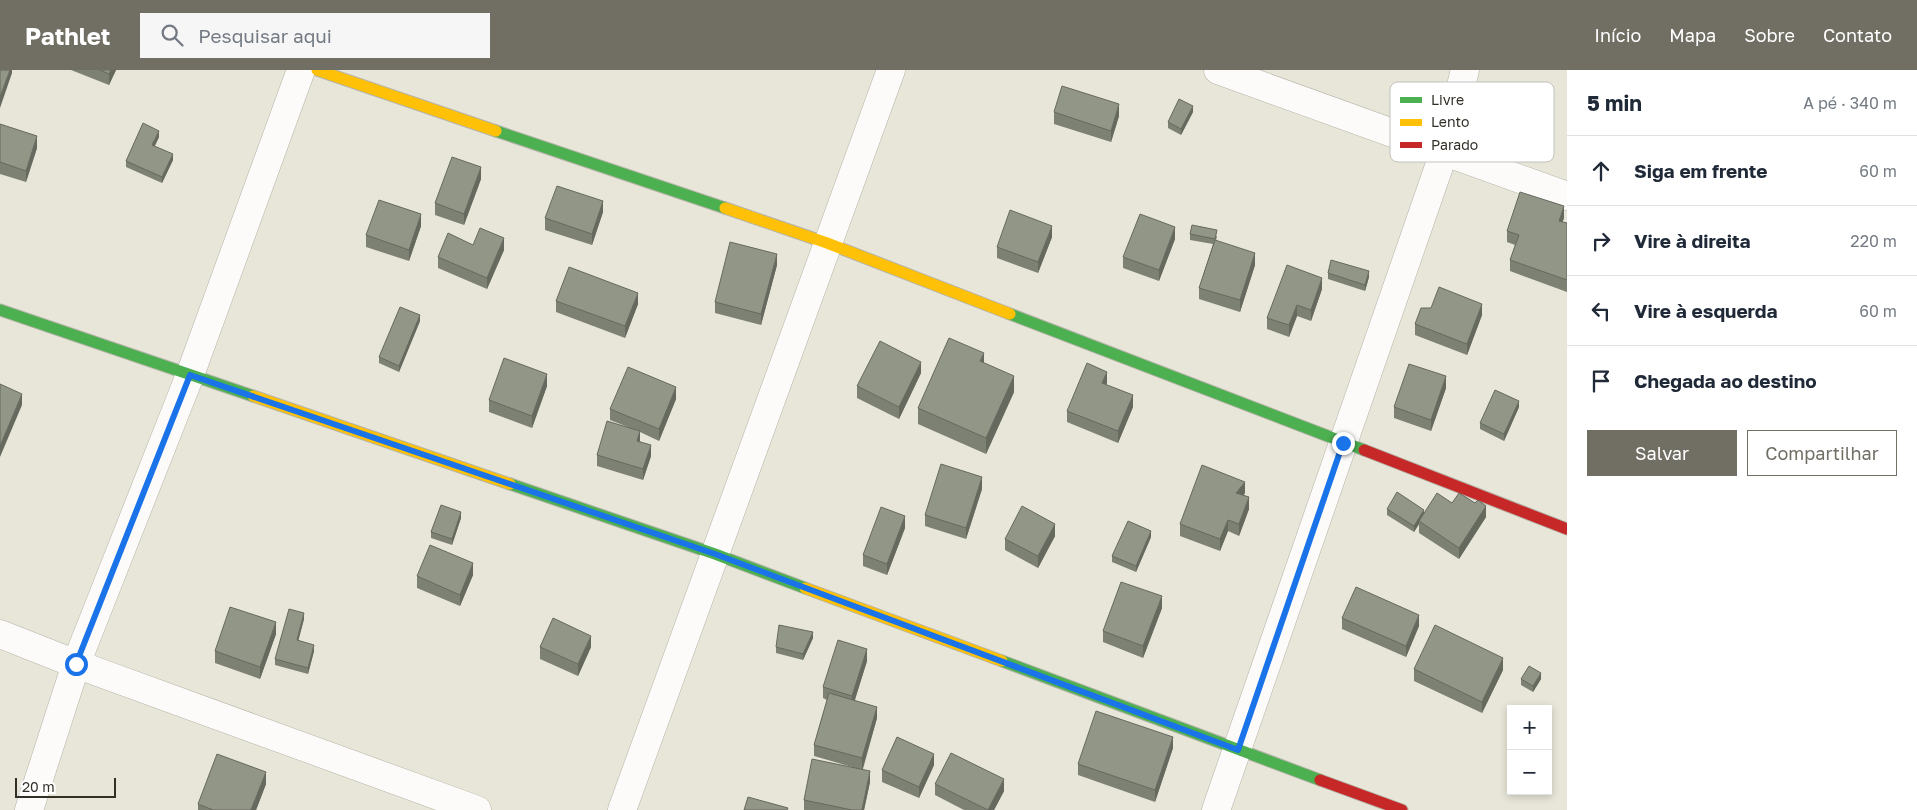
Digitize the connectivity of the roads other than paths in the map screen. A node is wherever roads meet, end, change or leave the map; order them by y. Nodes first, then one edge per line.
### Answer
1 (301, 70) edge
2 (317, 70) edge
3 (891, 70) edge
4 (1218, 70) edge
5 (1390, 132) edge
6 (1441, 162) edge
7 (1472, 162) edge
8 (1567, 196) edge
9 (828, 243) junction
10 (0, 310) edge
11 (190, 375) junction
12 (1343, 443) junction
13 (1567, 529) edge
14 (715, 554) junction
15 (0, 634) edge
16 (76, 664) junction
17 (1238, 750) junction
18 (29, 810) edge
19 (477, 810) edge
20 (622, 810) edge
21 (1216, 810) edge
22 (1402, 810) edge

1 - 11 street
2 - 9 street
3 - 9 street
4 - 5 street
6 - 12 street
7 - 8 street
9 - 12 street
9 - 14 street
10 - 11 street
11 - 14 street
11 - 16 street
12 - 13 street
12 - 17 street
14 - 17 street
14 - 20 street
15 - 16 street
16 - 18 street
16 - 19 street
17 - 21 street
17 - 22 street

